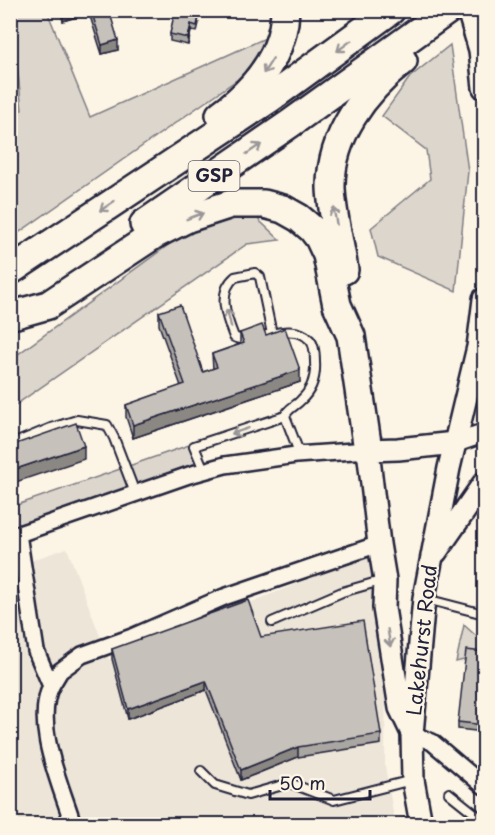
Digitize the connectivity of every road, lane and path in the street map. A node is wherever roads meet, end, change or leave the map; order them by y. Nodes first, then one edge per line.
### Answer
1 (285, 10) edge
2 (391, 10) edge
3 (448, 10) edge
4 (466, 10) edge
5 (484, 88) edge
6 (156, 173) junction
7 (10, 271) edge
8 (484, 299) edge
9 (13, 316) edge
10 (482, 333) edge
11 (272, 334) junction
12 (351, 336) junction
13 (285, 416) junction
14 (484, 434) edge
15 (455, 443) junction
16 (10, 445) edge
17 (368, 450) junction
18 (300, 455) junction
19 (204, 470) junction
20 (484, 483) edge
21 (135, 493) junction
22 (14, 536) edge
23 (379, 544) junction
24 (430, 563) junction
25 (385, 580) junction
26 (424, 598) junction
27 (484, 614) edge
28 (272, 622) dead end
29 (51, 686) junction
30 (412, 734) junction
31 (201, 771) dead end
32 (413, 780) junction
33 (484, 786) edge
34 (449, 793) dead end
35 (484, 822) edge
36 (74, 825) edge
37 (422, 825) edge

1 -> 6 highway
2 -> 6 highway, GSP
9 -> 3 highway, GSP
4 - 5 main road
12 -> 4 highway
6 -> 7 highway, GSP
8 - 10 main road, Lakehurst Road
9 -> 12 highway
10 - 15 main road, Lakehurst Road
11 -> 11 lane
11 - 13 lane
12 - 17 highway
13 - 18 lane
13 -> 19 lane
14 - 15 street
15 - 17 main road
15 - 24 main road, Lakehurst Road
16 - 21 lane
17 - 18 street
17 - 23 main road, Lakehurst Road
18 - 19 street
19 - 21 street
20 - 24 main road
21 - 22 street
22 - 29 street
23 - 25 main road, Lakehurst Road
23 - 29 street
24 - 26 main road, Lakehurst Road
25 - 28 lane
25 -> 30 main road, Lakehurst Road
26 - 27 lane
26 - 30 main road, Lakehurst Road
29 - 36 street
30 - 32 main road
30 - 33 street
31 - 32 lane
32 - 37 main road
34 - 35 lane

